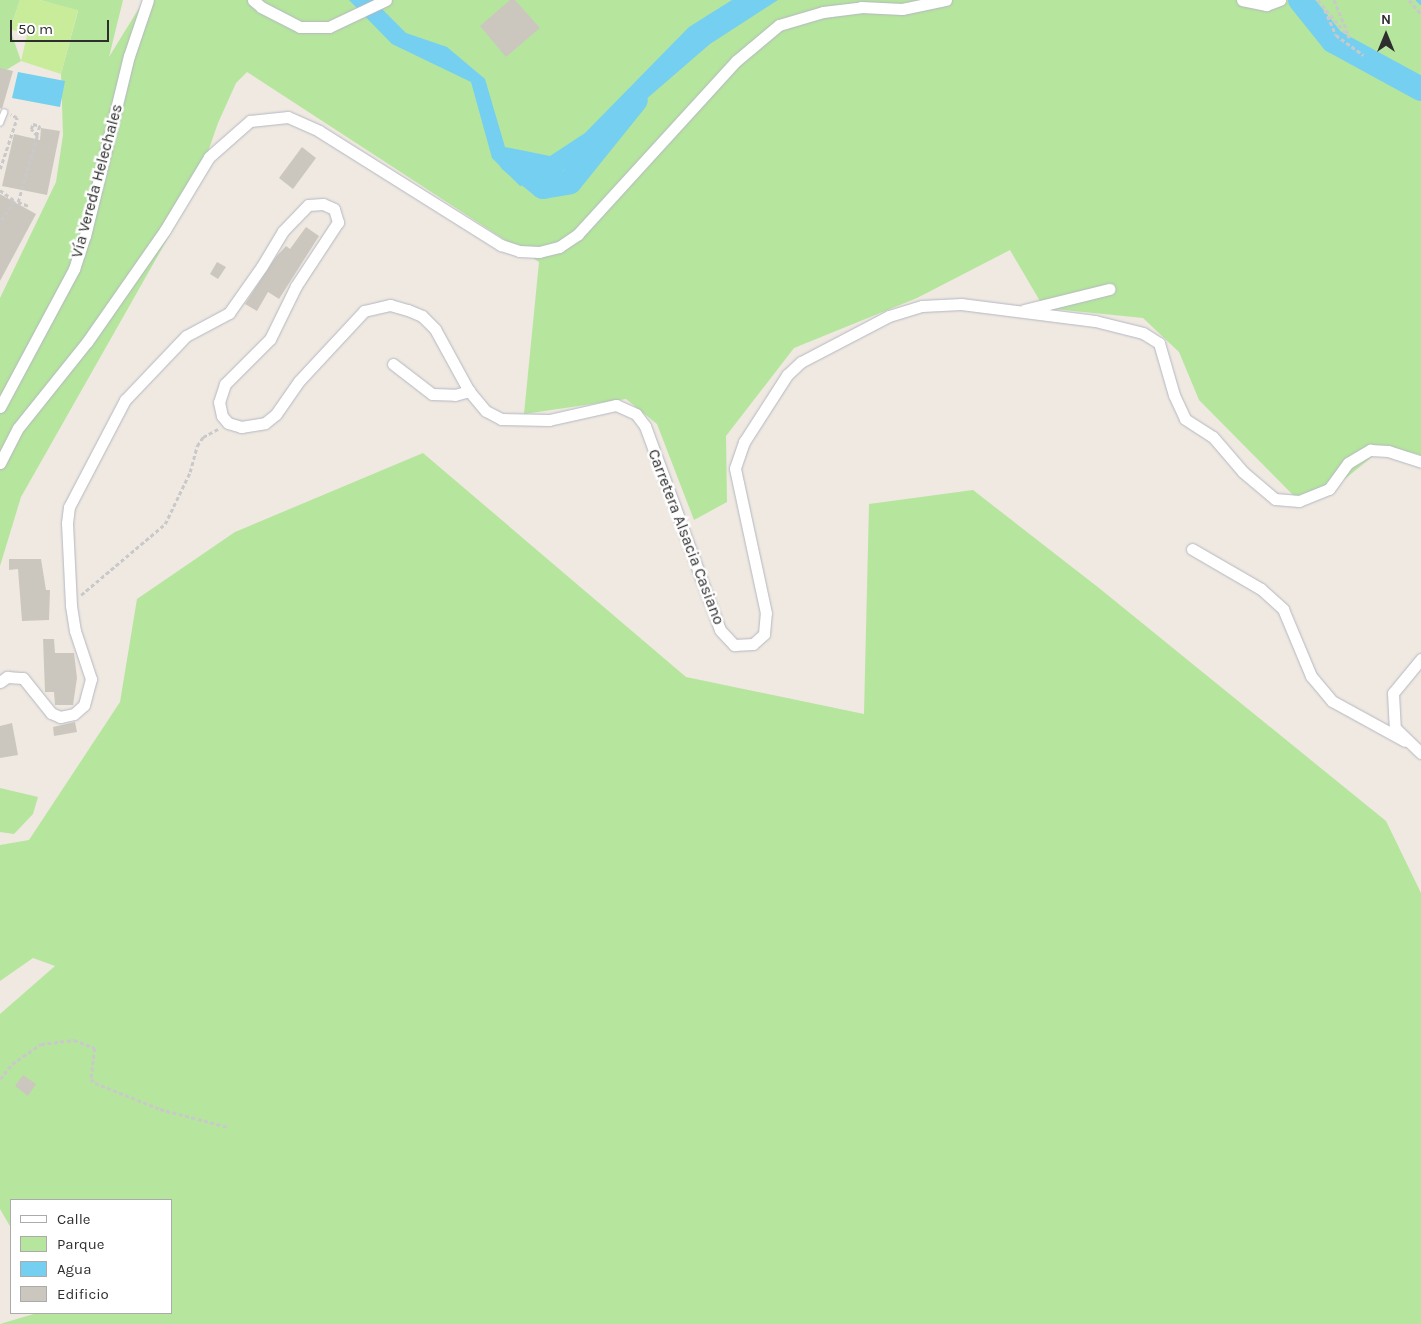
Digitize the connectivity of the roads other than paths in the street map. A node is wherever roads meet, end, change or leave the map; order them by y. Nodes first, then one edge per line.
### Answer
1 (148, 0) edge
2 (253, 0) edge
3 (386, 0) edge
4 (946, 0) edge
5 (1242, 0) edge
6 (1280, 0) edge
7 (4, 113) road end
8 (0, 123) edge
9 (1109, 290) dead end
10 (1020, 312) junction
11 (394, 364) dead end
12 (469, 391) junction
13 (0, 407) edge
14 (1421, 462) edge
15 (0, 463) edge
16 (1192, 549) dead end
17 (1421, 659) edge
18 (0, 682) edge
19 (1406, 740) junction
20 (1421, 753) edge

1 - 13 street, Vía Vereda Helechales
2 - 3 street
4 - 15 street
5 - 6 street
7 - 8 lane
9 - 10 street
10 - 12 street, Carretera Alsacia Casiano
10 - 14 street, Carretera Alsacia Casiano
11 - 12 street
12 - 18 street, Carretera Alsacia Casiano
16 - 19 street
17 - 19 street
19 - 20 street

